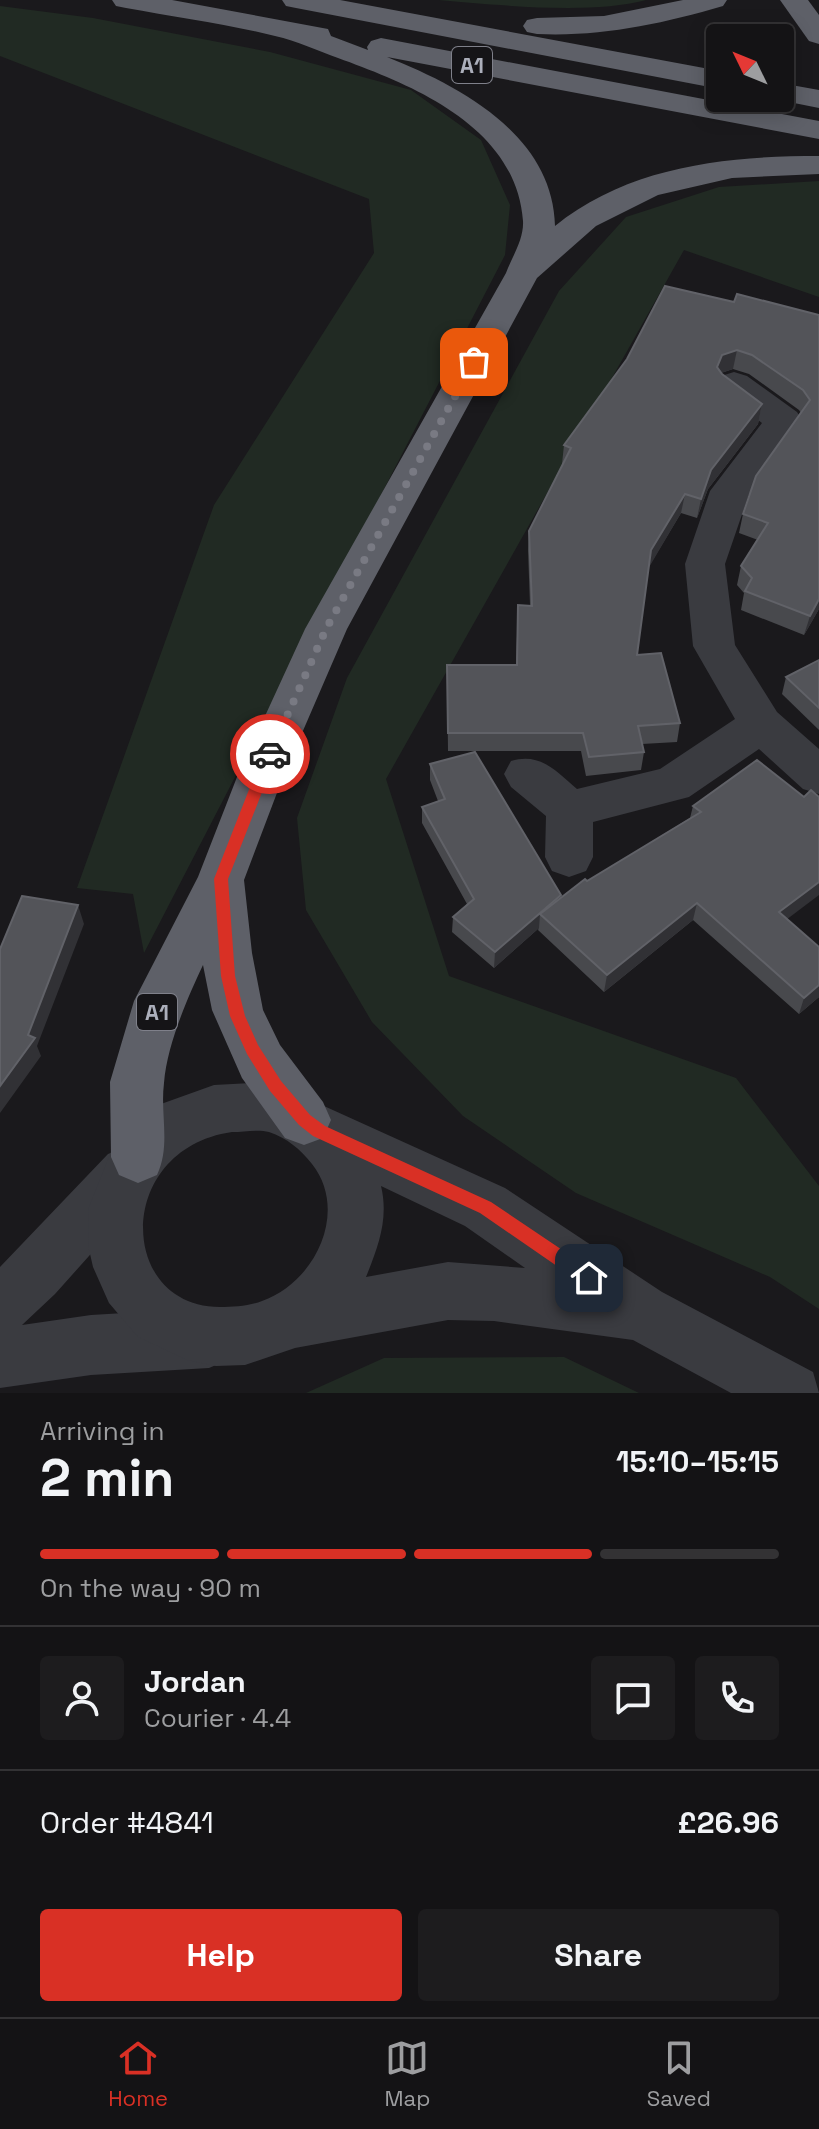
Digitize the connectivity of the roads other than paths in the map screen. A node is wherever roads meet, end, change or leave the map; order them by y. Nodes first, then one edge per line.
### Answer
1 (126, 0) edge
2 (296, 0) edge
3 (713, 0) edge
4 (794, 0) edge
5 (383, 16) junction
6 (287, 30) junction
7 (819, 35) edge
8 (706, 77) edge
9 (794, 95) edge
10 (819, 99) edge
11 (819, 130) edge
12 (819, 165) edge
13 (523, 273) junction
14 (734, 384) edge
15 (802, 426) edge
16 (761, 724) junction
17 (527, 774) dead end
18 (819, 776) edge
19 (570, 809) junction
20 (569, 857) dead end
21 (221, 879) junction
22 (312, 1125) junction
23 (135, 1162) junction
24 (0, 1306) edge
25 (641, 1313) junction
26 (294, 1319) junction
27 (215, 1338) junction
28 (0, 1358) edge
29 (792, 1393) edge

1 - 6 highway, A1
2 - 5 highway, A1
3 - 5 highway, A1
4 - 7 highway
5 - 8 highway, A1
6 - 11 highway, A1
6 - 13 highway, A1
9 - 10 highway
12 - 13 highway, A1
13 - 21 highway, A1
14 - 15 street
15 - 16 street
16 - 18 street
16 - 19 street
17 - 19 street
19 - 20 street
21 - 22 highway, A1
21 - 23 highway, A1
22 - 23 street
22 - 25 street
22 - 26 street
23 - 24 street
23 - 27 street
25 - 26 street
25 - 29 street
26 - 27 street
27 - 28 street

